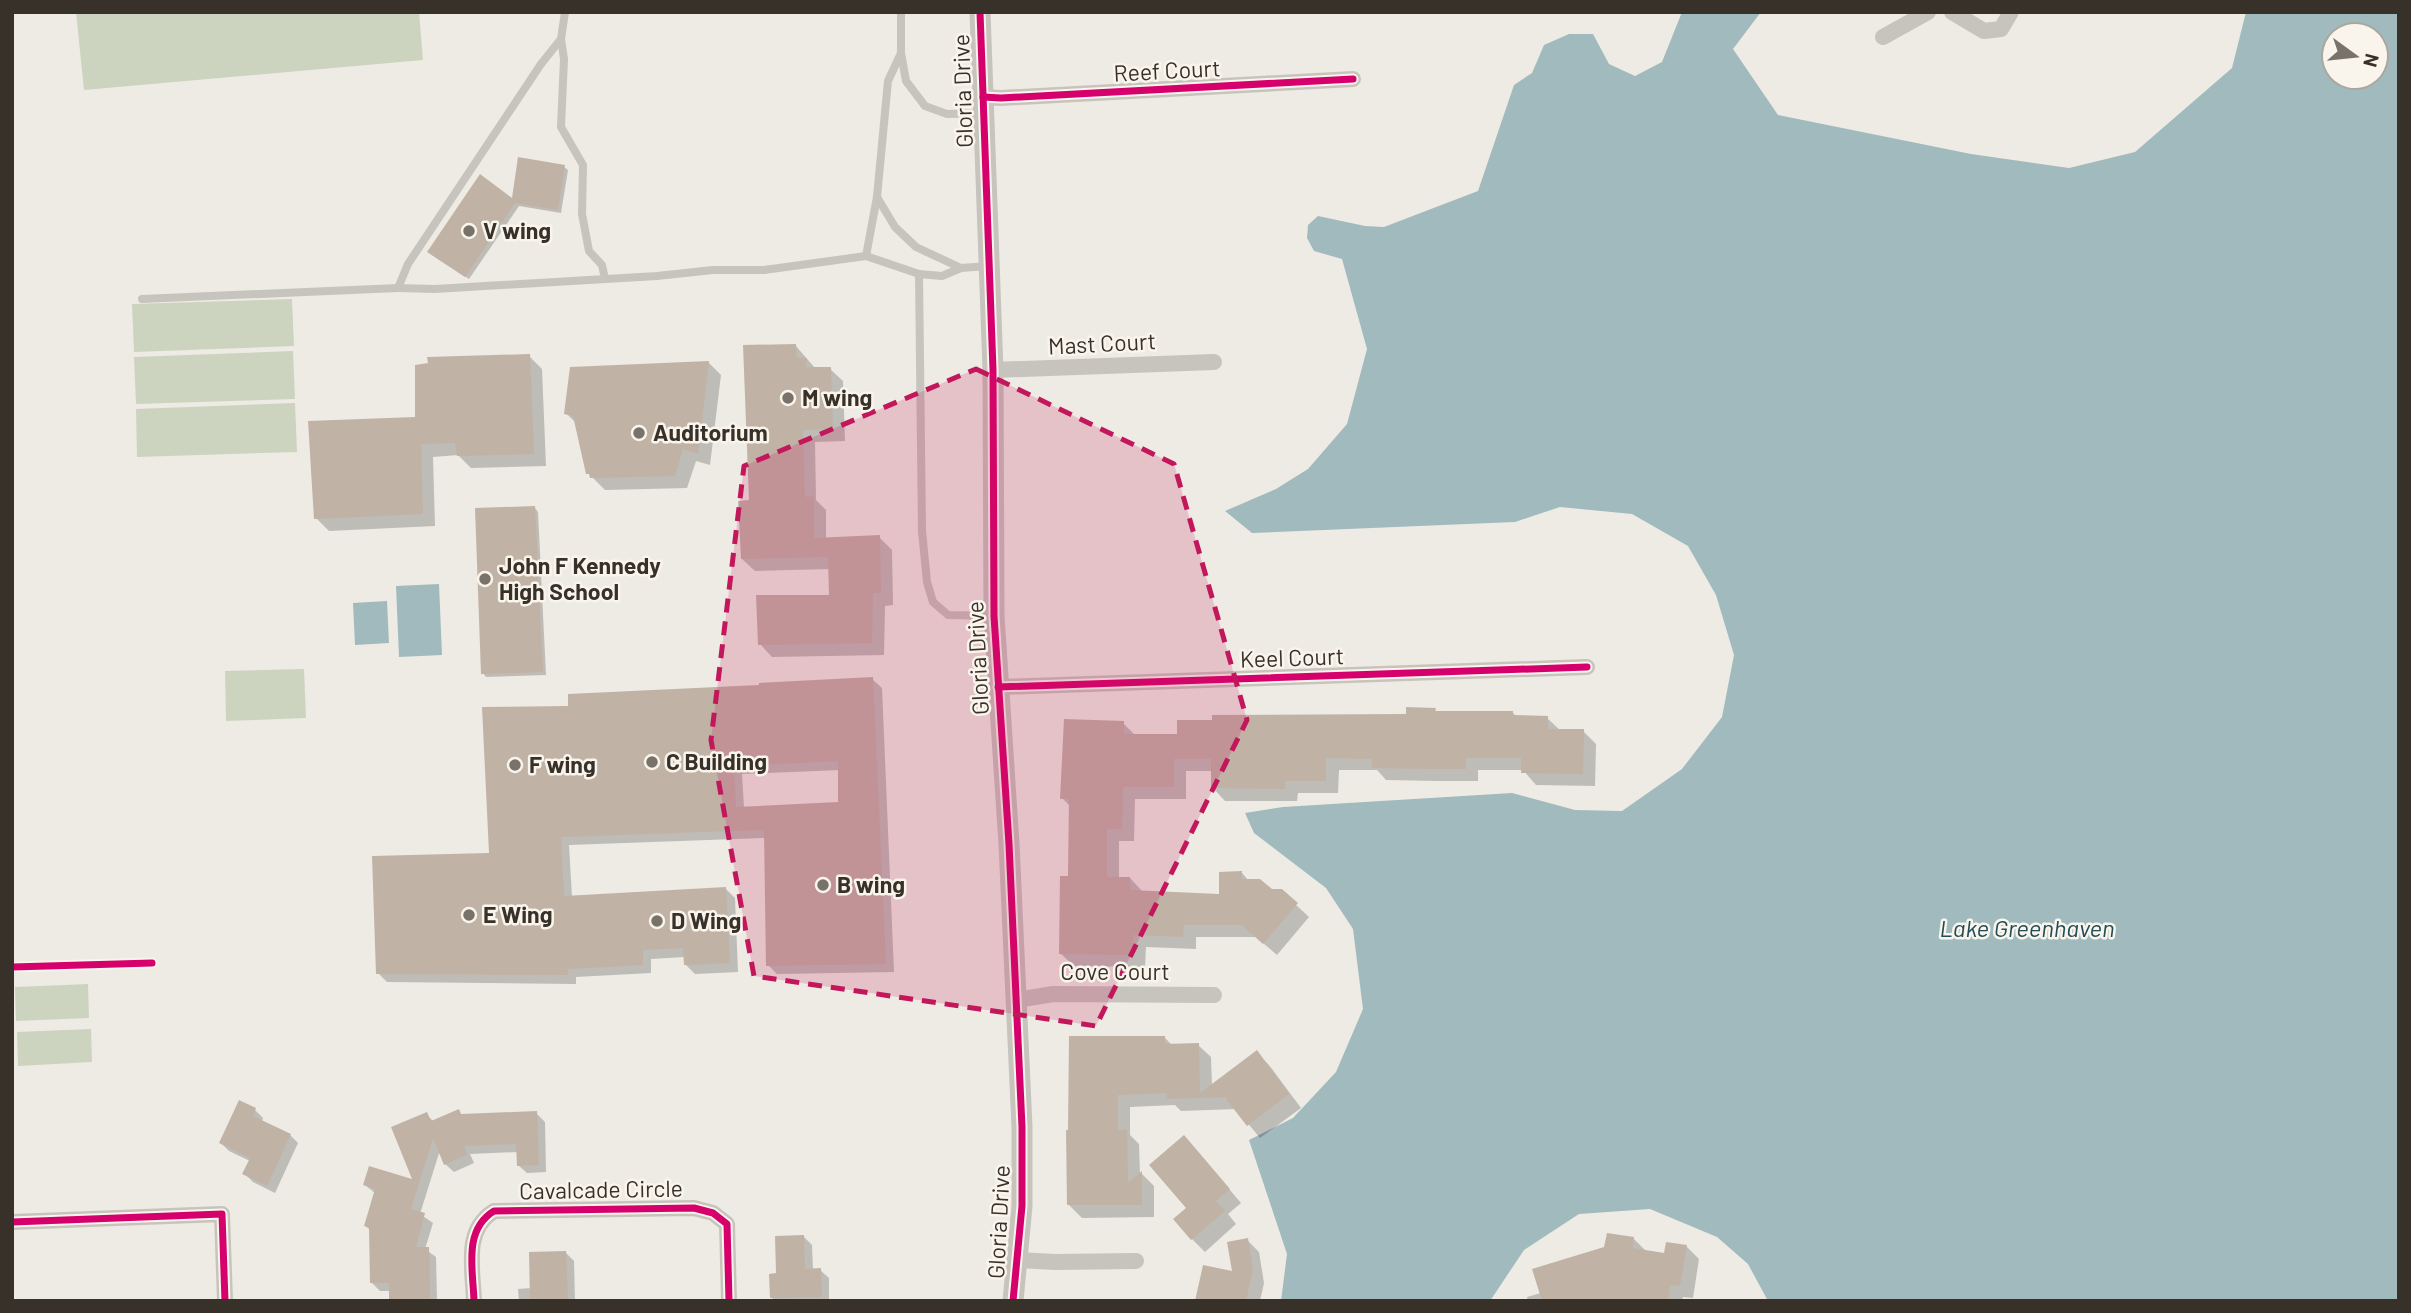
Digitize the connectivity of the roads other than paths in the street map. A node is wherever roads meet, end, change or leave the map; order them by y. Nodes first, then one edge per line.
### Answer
1 (565, 12) edge
2 (901, 12) edge
3 (980, 12) edge
4 (1928, 12) edge
5 (1952, 12) edge
6 (2011, 12) edge
7 (1883, 37) dead end
8 (561, 39) junction
9 (901, 53) junction
10 (1353, 79) dead end
11 (983, 105) junction
12 (877, 197) junction
13 (866, 256) junction
14 (988, 266) junction
15 (961, 268) junction
16 (919, 274) junction
17 (605, 279) junction
18 (398, 288) junction
19 (142, 299) dead end
20 (1214, 362) dead end
21 (993, 370) junction
22 (995, 616) junction
23 (1587, 667) dead end
24 (998, 687) junction
25 (1214, 995) dead end
26 (1017, 1000) junction
27 (12, 1222) edge
28 (1018, 1260) junction
29 (1136, 1261) dead end
30 (225, 1301) edge
31 (474, 1301) edge
32 (729, 1301) edge
33 (1013, 1301) edge

1 - 8 lane
2 - 9 lane
3 - 11 street, Gloria Drive
4 - 7 street
5 - 6 street
8 - 17 lane
8 - 18 lane
9 - 11 lane
9 - 12 lane
10 - 11 street, Reef Court
11 - 14 street, Gloria Drive
12 - 13 lane
12 - 15 lane
13 - 16 lane
13 - 17 lane
14 - 15 lane
14 - 21 street, Gloria Drive
15 - 16 lane
16 - 22 lane
17 - 18 lane
18 - 19 lane
20 - 21 street, Mast Court
21 - 22 street, Gloria Drive
22 - 24 street, Gloria Drive
23 - 24 street, Keel Court
24 - 26 street, Gloria Drive
25 - 26 street, Cove Court
26 - 28 street, Gloria Drive
27 - 30 street
28 - 29 street
28 - 33 street, Gloria Drive
31 - 32 street, Cavalcade Circle

